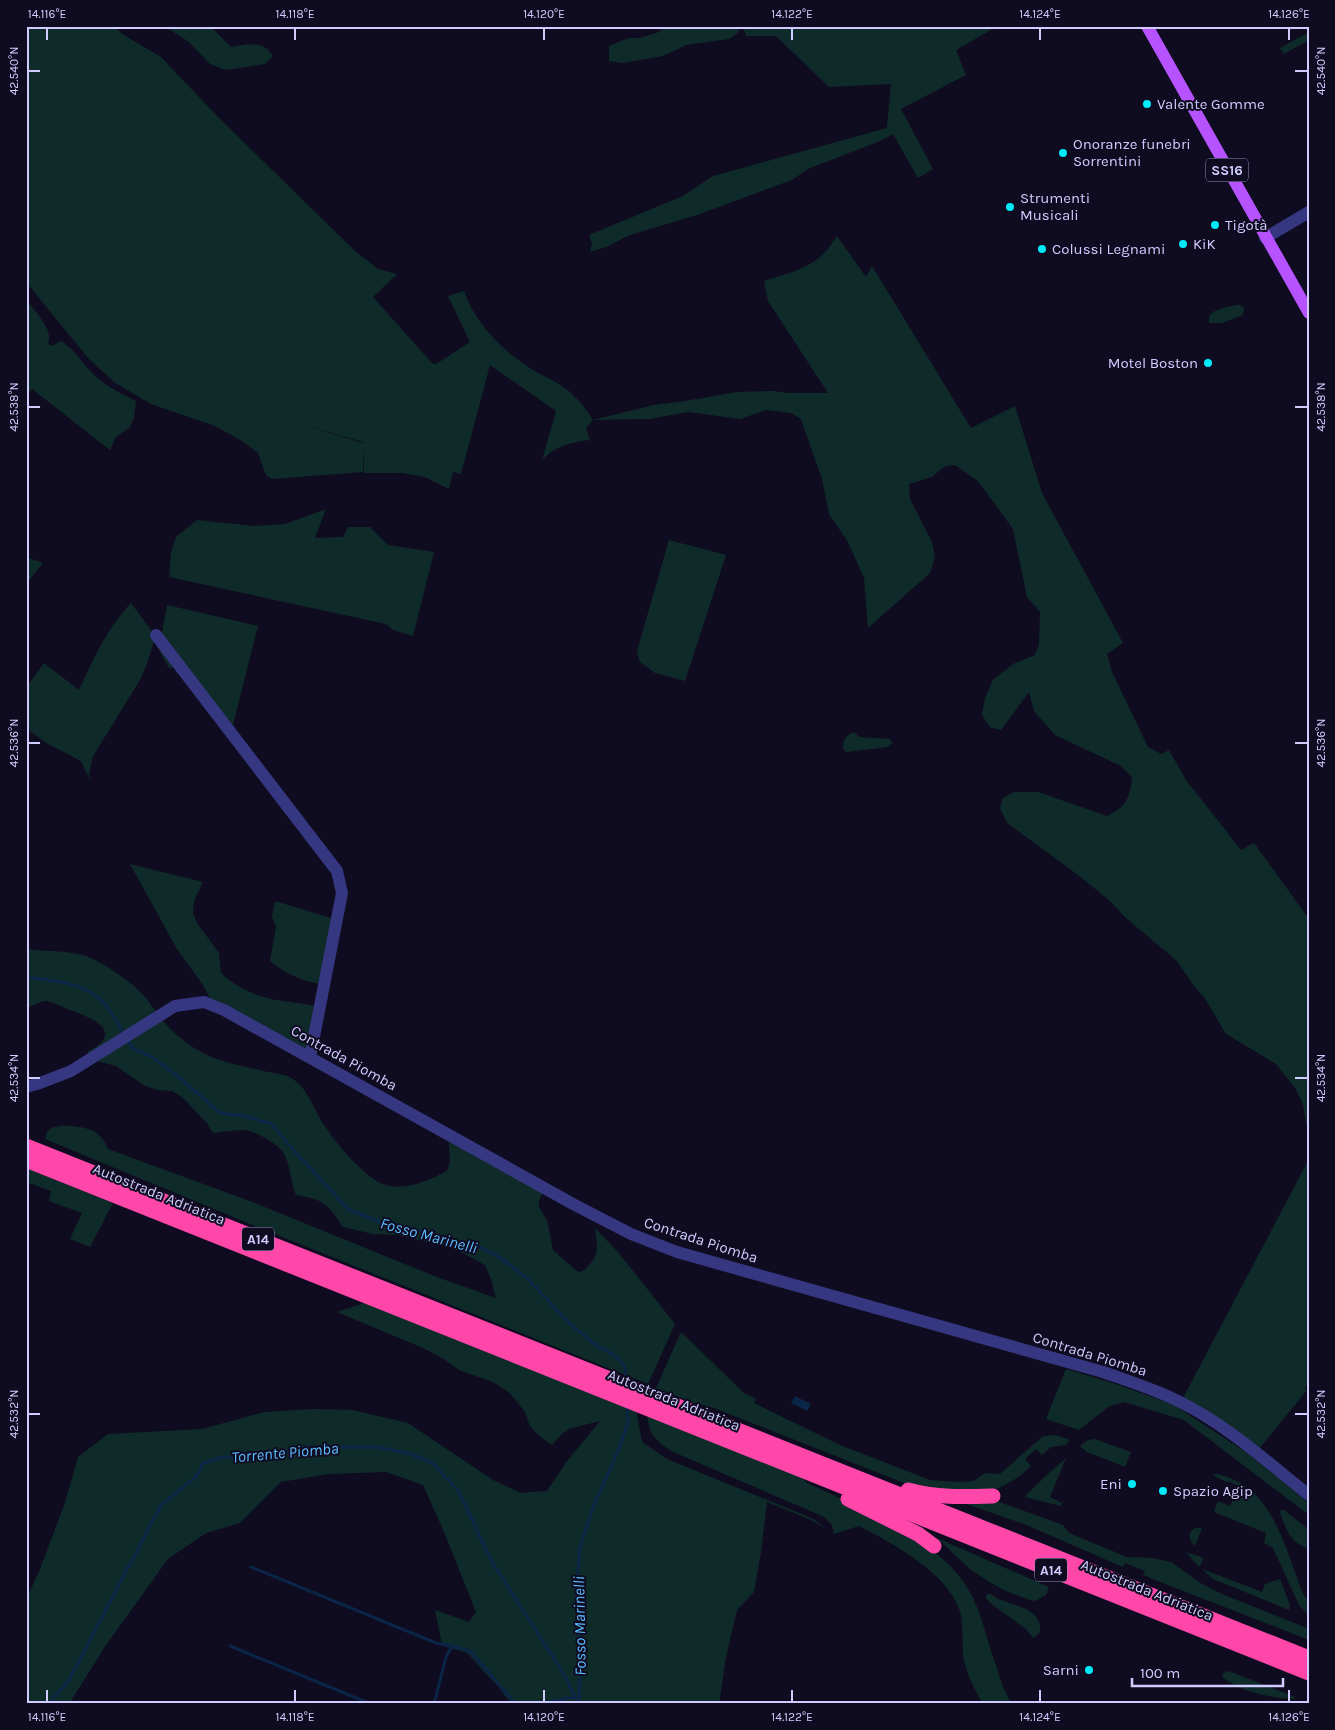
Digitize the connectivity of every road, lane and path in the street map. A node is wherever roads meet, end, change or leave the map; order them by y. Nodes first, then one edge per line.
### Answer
1 (1147, 26) edge
2 (1309, 212) edge
3 (1265, 238) junction
4 (1309, 314) edge
5 (156, 635) dead end
6 (310, 1057) junction
7 (26, 1087) edge
8 (26, 1146) edge
9 (26, 1160) edge
10 (484, 1335) junction
11 (794, 1467) junction
12 (837, 1471) junction
13 (1308, 1493) edge
14 (993, 1496) dead end
15 (934, 1546) dead end
16 (1309, 1658) edge
17 (1309, 1673) edge

1 - 3 main road, SS16
2 - 3 street
3 - 4 main road, SS16
5 - 6 street
6 - 7 street, Contrada Piomba
6 - 13 street, Contrada Piomba
8 - 10 highway, Autostrada Adriatica / A14
9 - 10 highway, Autostrada Adriatica / A14
10 - 11 highway, Autostrada Adriatica / A14
10 - 12 highway, Autostrada Adriatica / A14
11 - 15 highway
11 - 17 highway, Autostrada Adriatica / A14
12 - 14 highway
12 - 16 highway, Autostrada Adriatica / A14

